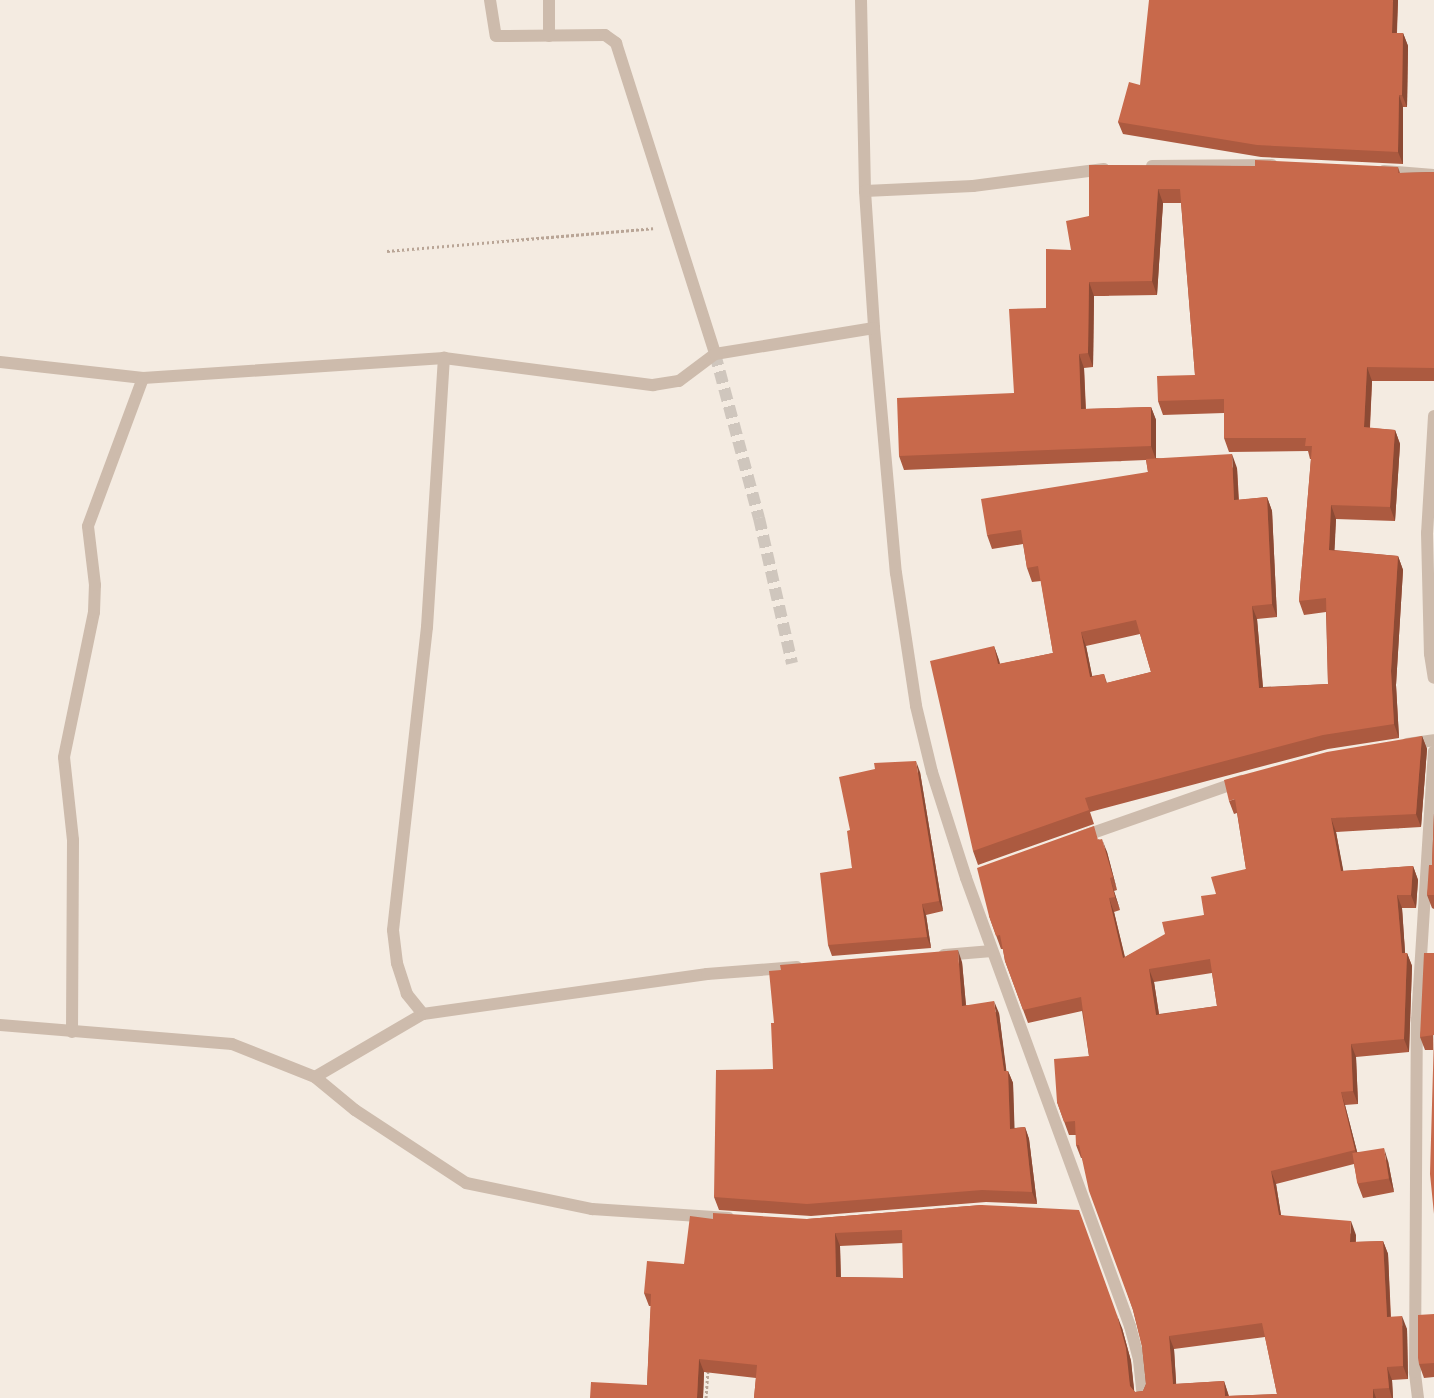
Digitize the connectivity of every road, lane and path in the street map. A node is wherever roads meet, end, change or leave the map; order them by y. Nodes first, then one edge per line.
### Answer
1 (490, 0) edge
2 (549, 0) edge
3 (861, 0) edge
4 (549, 36) junction
5 (1284, 165) edge
6 (1141, 166) edge
7 (1122, 167) edge
8 (1367, 170) edge
9 (1434, 175) edge
10 (865, 191) junction
11 (673, 226) junction
12 (387, 251) dead end
13 (874, 328) junction
14 (715, 354) junction
15 (444, 358) junction
16 (0, 362) edge
17 (143, 378) junction
18 (1434, 416) edge
19 (1434, 678) edge
20 (1434, 740) edge
21 (1396, 746) edge
22 (1434, 752) edge
23 (1251, 778) edge
24 (1067, 842) edge
25 (992, 951) junction
26 (933, 956) edge
27 (815, 965) edge
28 (422, 1014) junction
29 (0, 1025) edge
30 (72, 1032) junction
31 (315, 1077) junction
32 (1072, 1214) edge
33 (1090, 1215) junction
34 (746, 1220) edge
35 (708, 1359) edge
36 (706, 1398) edge
37 (1144, 1398) edge
38 (1418, 1398) edge

1 - 4 street
2 - 4 street
3 - 10 street
4 - 11 street
5 - 6 street
7 - 10 street
8 - 9 street
10 - 13 street
11 - 12 path
11 - 14 street
13 - 14 street
13 - 25 street
14 - 15 street
15 - 17 street
15 - 28 street
16 - 17 street
17 - 30 street
18 - 19 street
20 - 21 street
22 - 38 street
23 - 24 street
25 - 26 street
25 - 33 street
27 - 28 street
28 - 31 street
29 - 30 street
30 - 31 street
31 - 34 street
32 - 33 street
33 - 37 street
35 - 36 path

